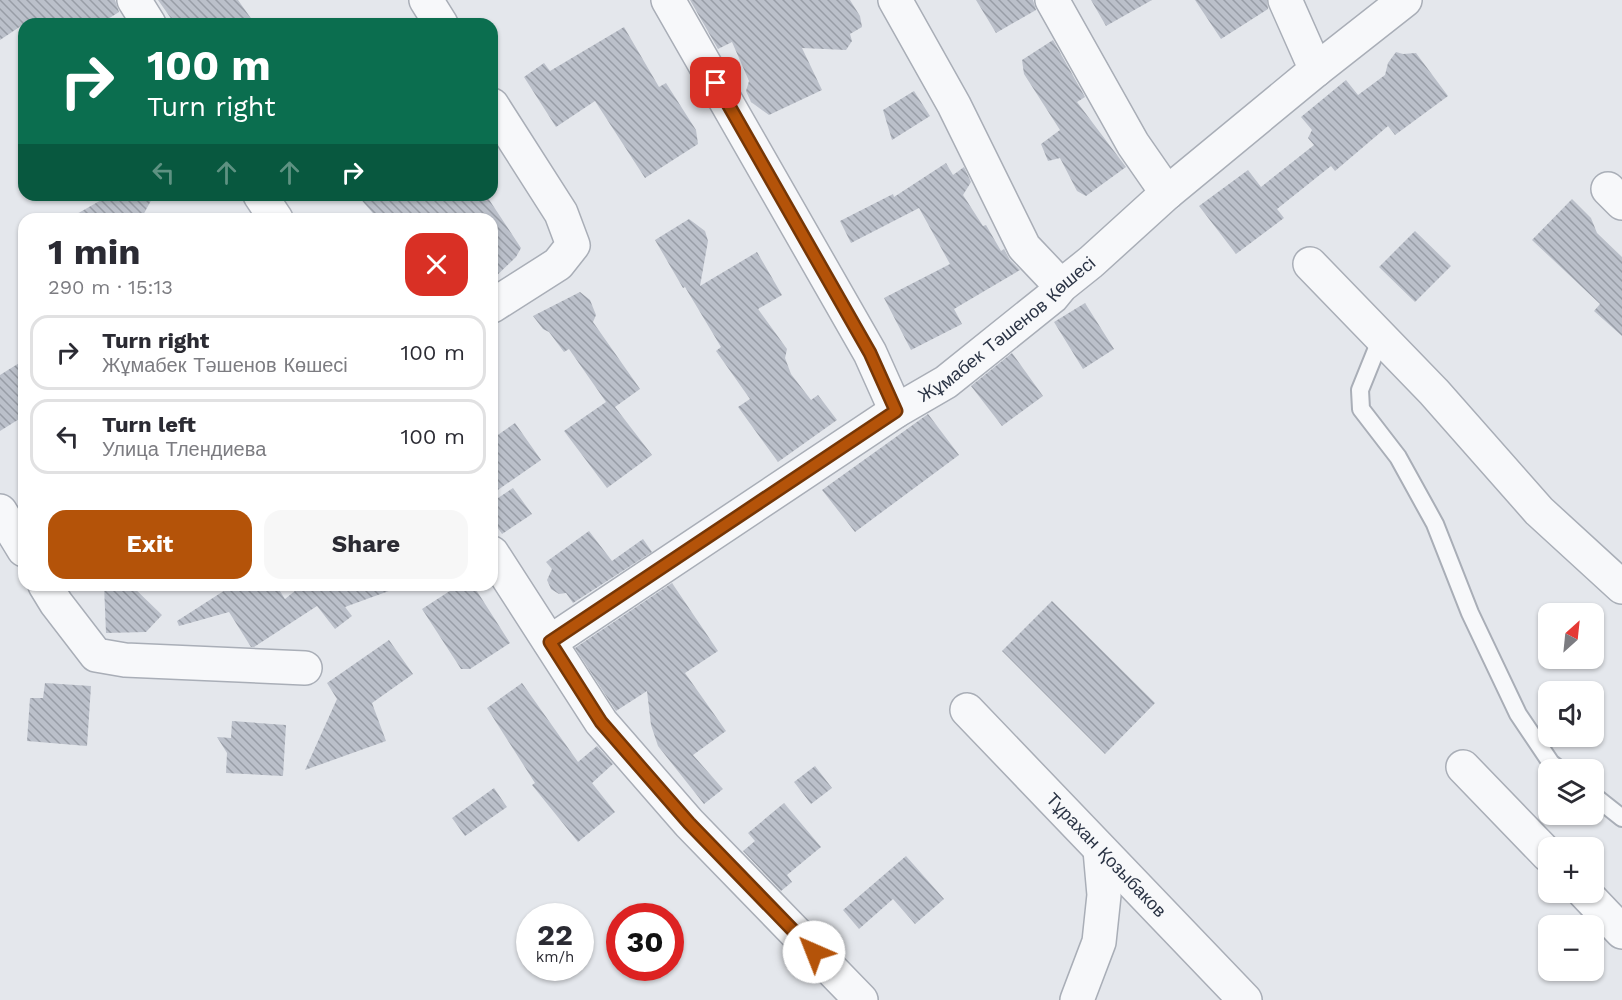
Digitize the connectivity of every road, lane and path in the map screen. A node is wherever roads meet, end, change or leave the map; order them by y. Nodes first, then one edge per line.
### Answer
1 (134, 0) edge
2 (426, 0) edge
3 (668, 0) edge
4 (895, 0) edge
5 (1052, 0) edge
6 (1285, 0) edge
7 (1405, 0) edge
8 (145, 18) edge
9 (437, 18) edge
10 (1316, 70) junction
11 (498, 114) edge
12 (1167, 193) junction
13 (1310, 264) dead end
14 (1061, 286) junction
15 (498, 302) edge
16 (1381, 338) junction
17 (896, 411) junction
18 (0, 511) edge
19 (18, 540) edge
20 (498, 562) edge
21 (1622, 586) edge
22 (49, 591) edge
23 (550, 642) junction
24 (306, 668) dead end
25 (967, 711) dead end
26 (1549, 759) edge
27 (1463, 767) dead end
28 (1604, 804) edge
29 (1622, 818) edge
30 (1538, 845) edge
31 (1100, 850) junction
32 (1594, 903) edge
33 (1622, 932) edge
34 (861, 1000) edge
35 (1077, 1000) edge
36 (1245, 1000) edge

1 - 8 street
2 - 9 street
3 - 17 street
4 - 14 street
5 - 12 street
6 - 10 street
7 - 10 street, Жұмабек Тәшенов Көшесі
10 - 12 street, Жұмабек Тәшенов Көшесі
11 - 15 street
12 - 14 street, Жұмабек Тәшенов Көшесі
13 - 16 street
14 - 17 street, Жұмабек Тәшенов Көшесі
16 - 21 street
16 - 26 lane
17 - 23 street, Жұмабек Тәшенов Көшесі
18 - 19 street
20 - 23 street
22 - 24 street
23 - 34 street
25 - 31 street, Тұрахан Қозыбаков
27 - 30 street
28 - 29 lane
31 - 35 street
31 - 36 street, Тұрахан Қозыбаков
32 - 33 street

